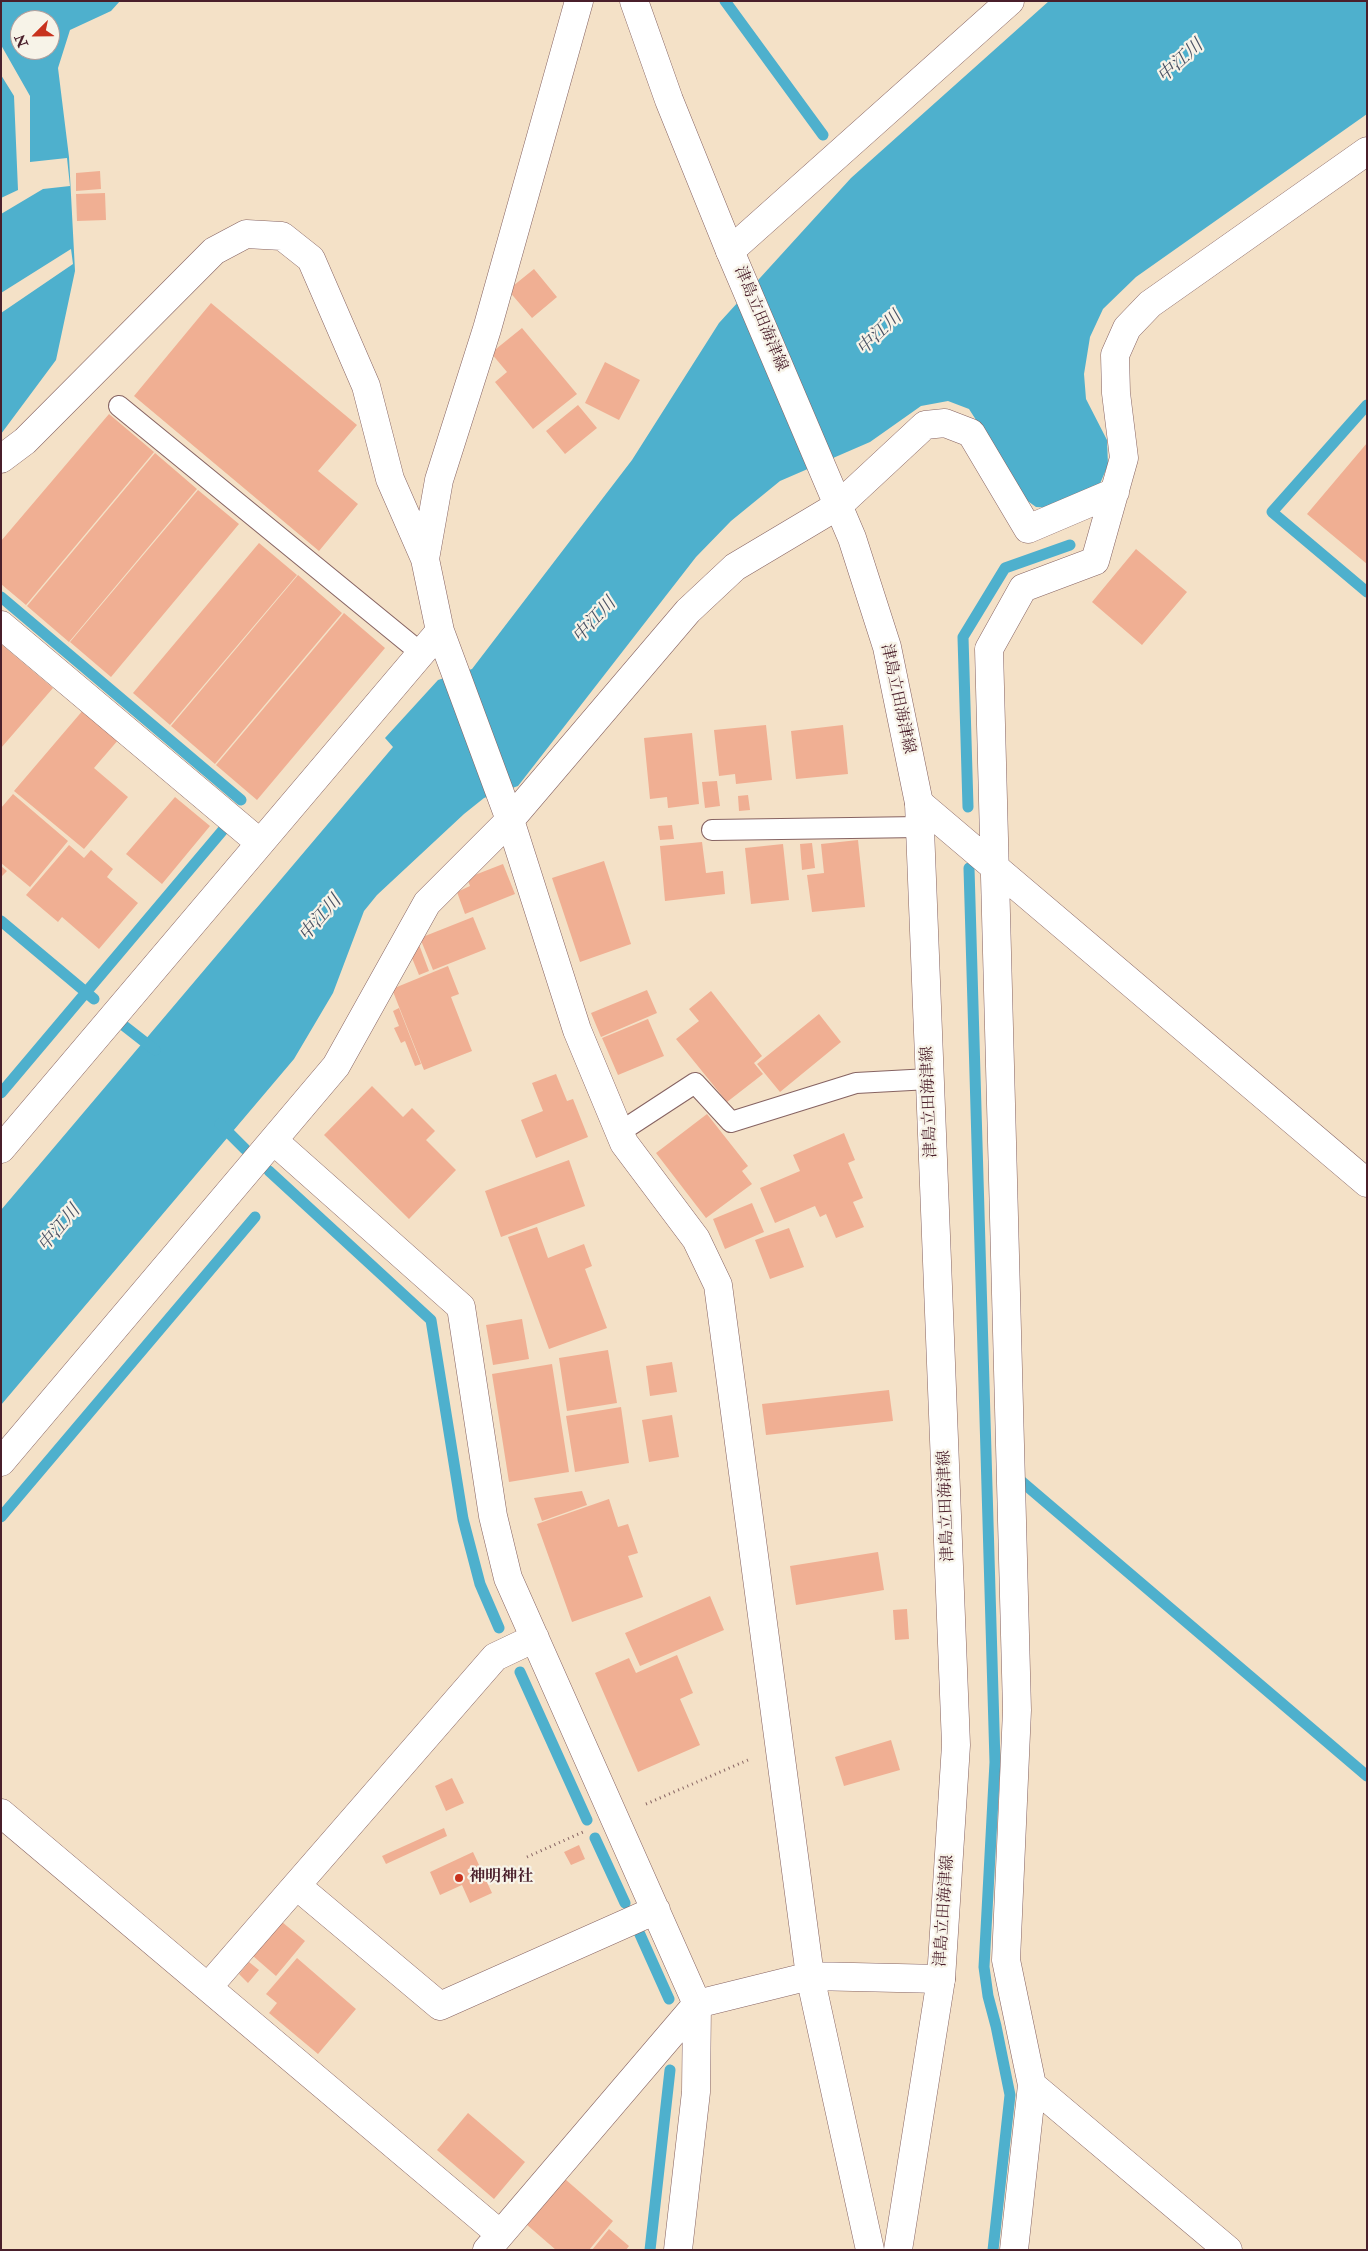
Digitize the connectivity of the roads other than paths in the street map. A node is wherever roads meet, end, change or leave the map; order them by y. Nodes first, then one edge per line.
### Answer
1 (579, 1) edge
2 (634, 1) edge
3 (1010, 1) edge
4 (1367, 151) edge
5 (733, 257) junction
6 (119, 406) dead end
7 (1, 460) edge
8 (1114, 492) junction
9 (839, 505) junction
10 (425, 559) junction
11 (1, 625) edge
12 (440, 631) junction
13 (421, 653) junction
14 (508, 814) junction
15 (919, 815) junction
16 (712, 830) dead end
17 (260, 843) junction
18 (995, 868) junction
19 (930, 1079) junction
20 (620, 1132) junction
21 (274, 1141) junction
22 (1, 1149) edge
23 (1367, 1183) edge
24 (1, 1462) edge
25 (535, 1638) junction
26 (1, 1813) edge
27 (297, 1886) junction
28 (656, 1910) junction
29 (810, 1976) junction
30 (941, 1979) junction
31 (208, 1987) junction
32 (697, 2004) junction
33 (1032, 2085) junction
34 (494, 2242) edge
35 (678, 2250) edge
36 (870, 2250) edge
37 (898, 2250) edge
38 (1014, 2250) edge
39 (1228, 2250) edge

1 - 10 street
2 - 5 street, 津島立田海津線
3 - 5 street
4 - 8 street
5 - 9 street, 津島立田海津線
6 - 13 lane
7 - 10 street
8 - 9 street
8 - 18 street
9 - 14 street
9 - 15 street, 津島立田海津線
10 - 12 street
11 - 17 street
12 - 13 street
12 - 14 street
13 - 17 street
14 - 20 street
14 - 21 street
15 - 16 lane
15 - 18 street
15 - 19 street, 津島立田海津線
17 - 22 street
18 - 23 street
18 - 33 street
19 - 20 lane
19 - 30 street, 津島立田海津線
20 - 29 street
21 - 24 street
21 - 25 street
25 - 27 street
25 - 28 street
26 - 31 street
27 - 28 street
27 - 31 street
28 - 32 street
29 - 30 street
29 - 32 street
29 - 36 street
30 - 37 street, 津島立田海津線
31 - 34 street
32 - 34 street
32 - 35 street
33 - 38 street
33 - 39 street

